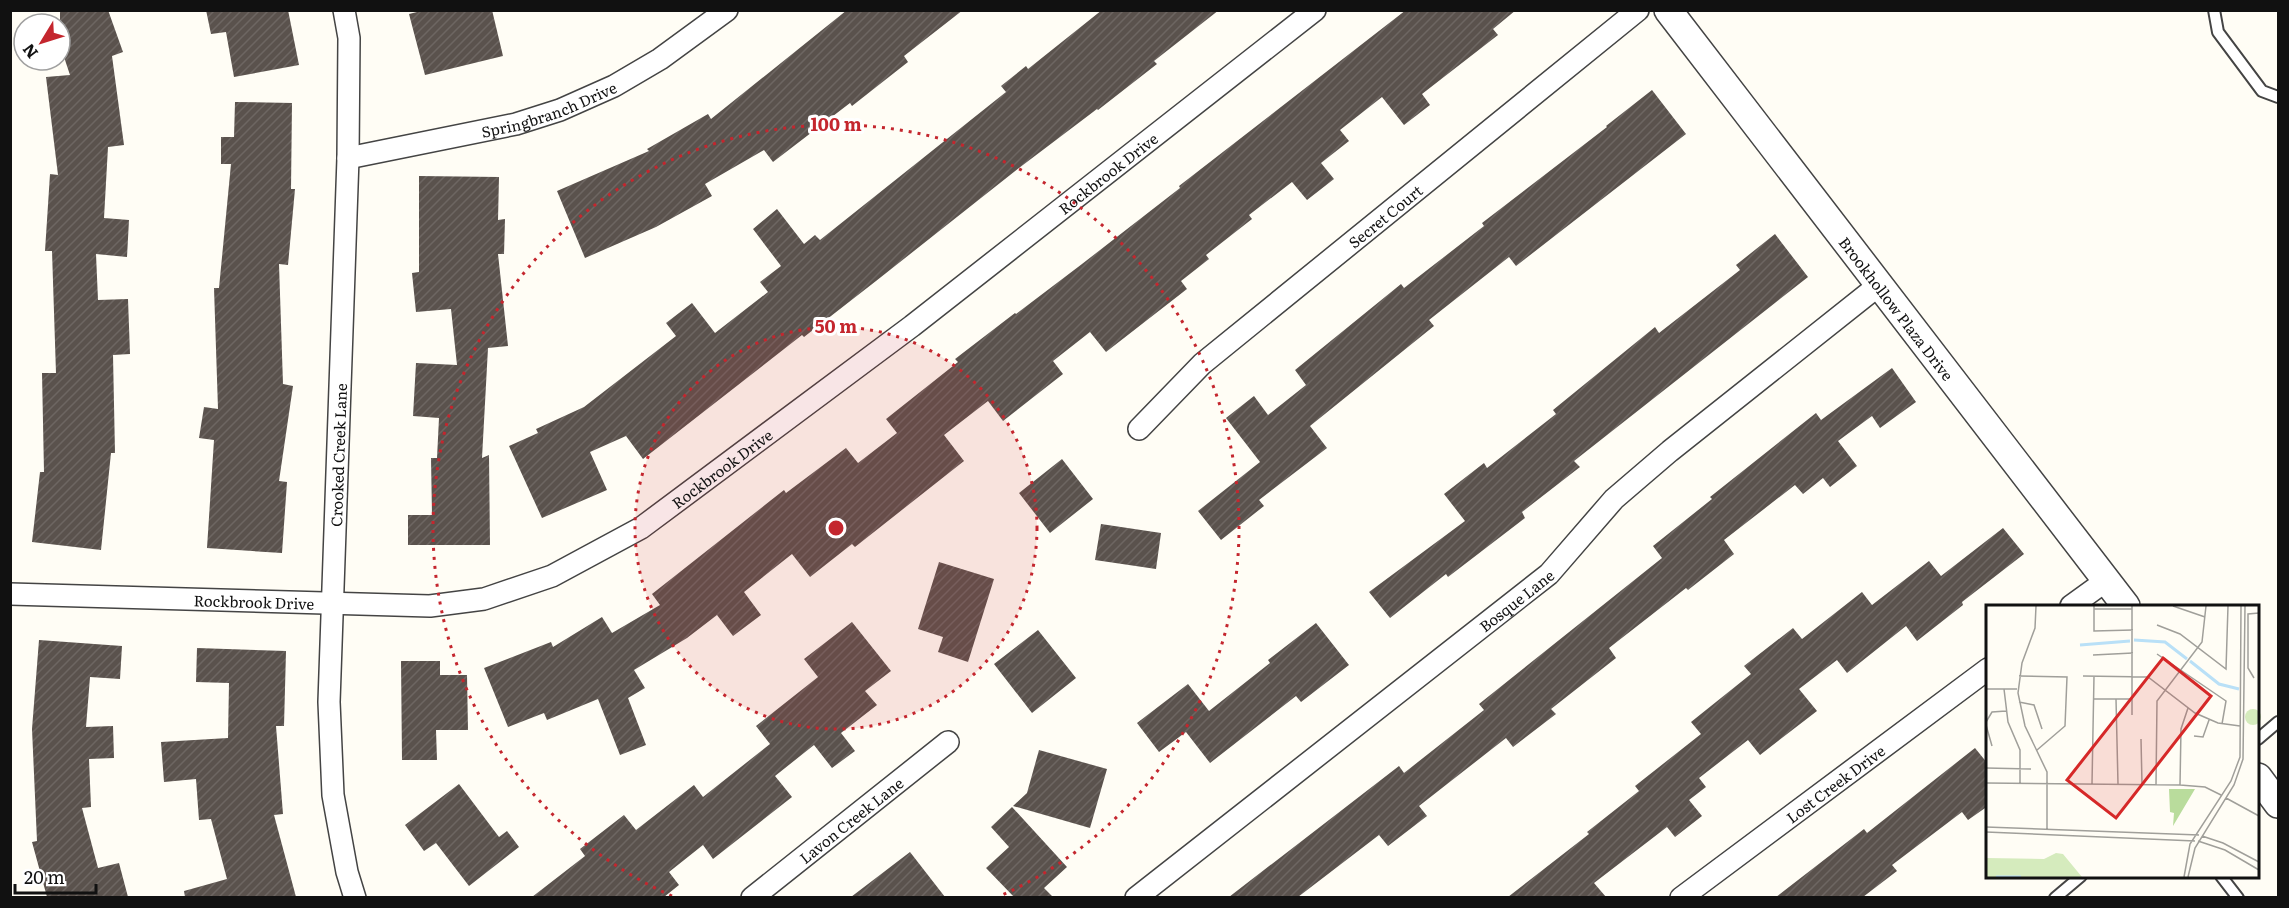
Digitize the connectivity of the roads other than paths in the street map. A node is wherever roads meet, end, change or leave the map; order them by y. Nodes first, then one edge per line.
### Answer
1 (344, 10) edge
2 (727, 10) edge
3 (1315, 10) edge
4 (1638, 10) edge
5 (1668, 10) edge
6 (2214, 10) edge
7 (2278, 97) edge
8 (348, 158) junction
9 (1880, 285) junction
10 (1139, 429) dead end
11 (2107, 580) junction
12 (10, 594) edge
13 (333, 603) junction
14 (2072, 605) edge
15 (2126, 605) edge
16 (1986, 670) edge
17 (2278, 722) edge
18 (2259, 738) edge
19 (948, 742) dead end
20 (2259, 778) edge
21 (2278, 804) edge
22 (2079, 878) edge
23 (2223, 878) edge
24 (760, 895) edge
25 (355, 897) edge
26 (1136, 897) edge
27 (1681, 897) edge
28 (2055, 897) edge
29 (2238, 897) edge

1 - 8 street, Crooked Creek Lane
2 - 8 street, Springbranch Drive
3 - 13 street, Rockbrook Drive
4 - 10 street, Secret Court
5 - 9 street, Brookhollow Plaza Drive
6 - 7 lane
8 - 13 street, Crooked Creek Lane
9 - 11 street, Brookhollow Plaza Drive
9 - 26 street, Bosque Lane
11 - 14 street
11 - 15 street, Brookhollow Plaza Drive
12 - 13 street, Rockbrook Drive
13 - 25 street, Crooked Creek Lane
16 - 27 street, Lost Creek Drive
17 - 18 lane
19 - 24 street, Lavon Creek Lane
20 - 21 street
22 - 28 lane
23 - 29 lane

